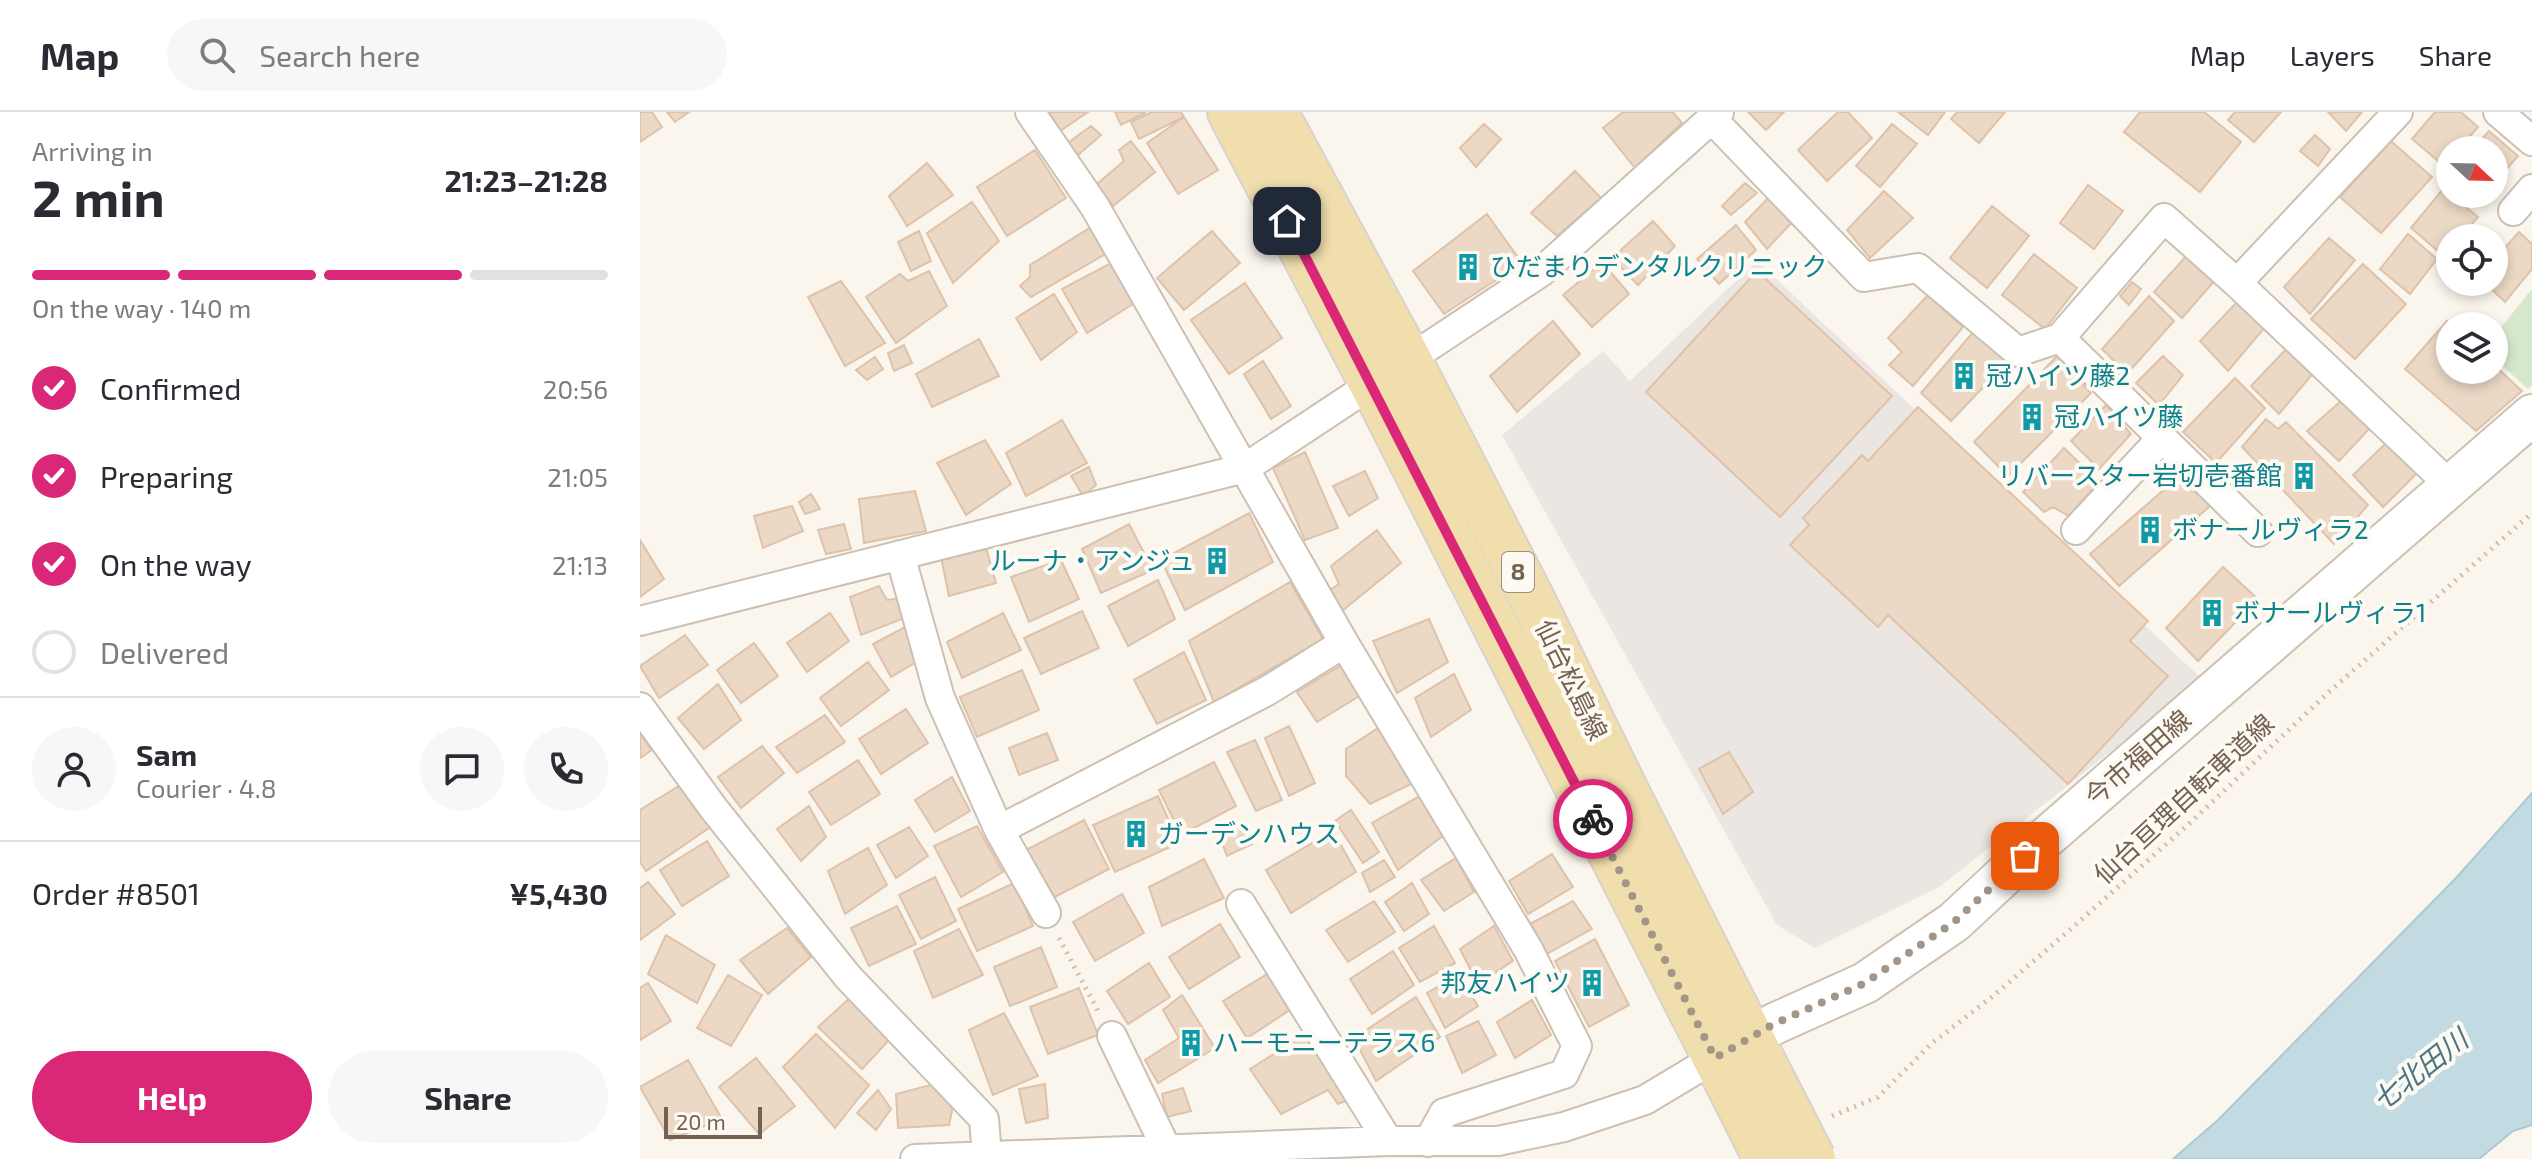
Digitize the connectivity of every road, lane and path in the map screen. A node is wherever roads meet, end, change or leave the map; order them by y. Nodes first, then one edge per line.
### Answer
1 (1030, 112) edge
2 (1230, 112) edge
3 (1275, 112) edge
4 (2398, 112) edge
5 (2498, 112) edge
6 (1716, 115) edge
7 (2532, 141) edge
8 (2532, 189) edge
9 (2513, 211) dead end
10 (2237, 283) junction
11 (2060, 338) junction
12 (1409, 360) junction
13 (1372, 384) junction
14 (2532, 415) edge
15 (2161, 439) junction
16 (1245, 468) junction
17 (2451, 486) junction
18 (2532, 513) edge
19 (2076, 530) dead end
20 (2258, 532) dead end
21 (900, 555) junction
22 (640, 621) edge
23 (1344, 643) junction
24 (640, 707) edge
25 (999, 830) junction
26 (1241, 904) dead end
27 (1046, 913) joint
28 (1112, 1036) joint
29 (1733, 1048) junction
30 (1753, 1088) junction
31 (1817, 1139) edge
32 (1388, 1141) junction
33 (1428, 1142) junction
34 (1167, 1150) junction
35 (987, 1156) junction
36 (915, 1159) edge
37 (1766, 1159) edge

1 - 16 street
2 - 13 main road, 仙台松島線 / 8
3 - 12 main road, 仙台松島線 / 8
4 - 10 street
5 - 7 street
6 - 11 street
6 - 12 street
8 - 9 street
10 - 11 street
10 - 17 street
11 - 15 street
12 - 13 street
12 - 29 main road, 仙台松島線 / 8
13 - 16 street
13 - 29 main road, 仙台松島線 / 8
14 - 17 main road, 今市福田線
15 - 19 street
15 - 20 street
16 - 21 street
16 - 23 street
17 - 29 main road, 今市福田線
18 - 31 path, 仙台亘理自転車道線
21 - 22 street
21 - 25 street
23 - 25 street
23 - 33 street
24 - 35 street
25 - 27 street
26 - 32 street
27 - 28 path
28 - 34 street
29 - 30 main road, 8
29 - 33 street
30 - 31 main road, 8, bridge
30 - 37 main road, 8, bridge
32 - 33 street
32 - 34 street
34 - 35 street
35 - 36 street

